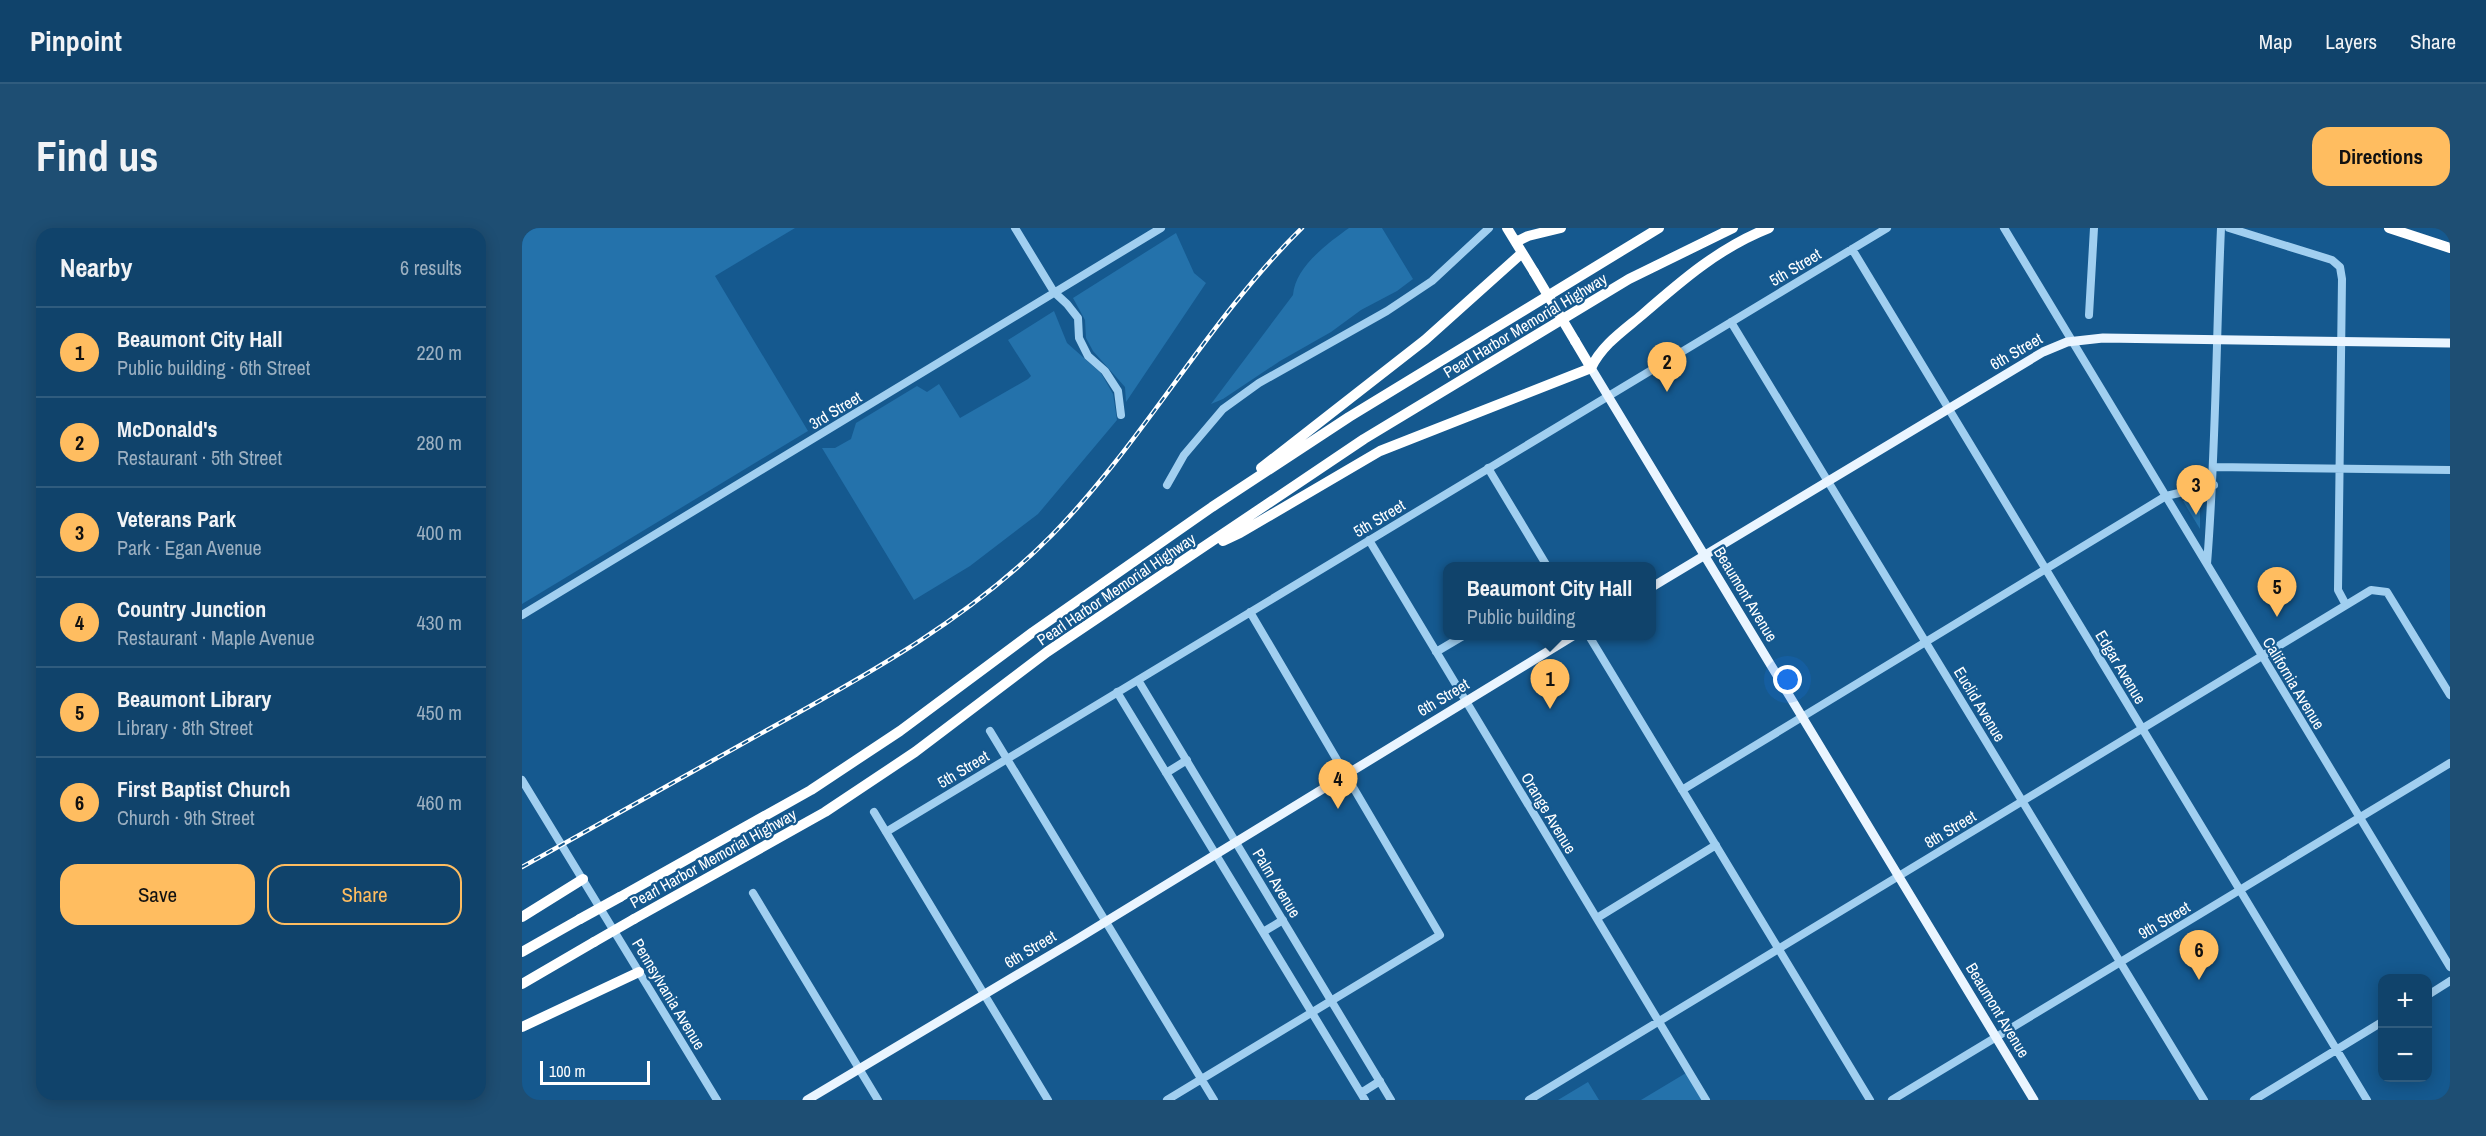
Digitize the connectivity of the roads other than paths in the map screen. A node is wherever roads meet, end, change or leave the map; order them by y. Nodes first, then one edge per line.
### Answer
1 (1015, 228) edge
2 (1161, 228) edge
3 (1489, 228) edge
4 (1507, 228) edge
5 (1561, 228) edge
6 (1659, 228) edge
7 (1733, 228) edge
8 (1769, 228) edge
9 (1887, 228) edge
10 (2004, 228) edge
11 (2094, 228) edge
12 (2221, 228) edge
13 (2229, 228) edge
14 (2389, 228) edge
15 (1516, 242) junction
16 (2450, 248) edge
17 (1852, 249) junction
18 (1522, 253) junction
19 (1054, 292) junction
20 (2089, 315) dead end
21 (1731, 322) junction
22 (2216, 340) junction
23 (2072, 341) junction
24 (2341, 342) junction
25 (2450, 343) edge
26 (1591, 368) junction
27 (1609, 396) junction
28 (1949, 408) junction
29 (1121, 415) dead end
30 (2214, 467) junction
31 (1488, 468) junction
32 (2338, 469) junction
33 (2450, 470) edge
34 (1828, 481) junction
35 (1167, 485) dead end
36 (2214, 485) junction
37 (2166, 496) junction
38 (1212, 507) junction
39 (1368, 540) junction
40 (1200, 551) junction
41 (1705, 555) junction
42 (1544, 562) edge
43 (2207, 564) junction
44 (2046, 569) junction
45 (1656, 585) edge
46 (2346, 605) junction
47 (1250, 612) junction
48 (522, 615) edge
49 (1456, 640) edge
50 (1566, 640) edge
51 (1591, 640) edge
52 (1926, 642) junction
53 (1436, 652) junction
54 (2262, 656) junction
55 (1138, 680) junction
56 (1118, 692) junction
57 (2450, 695) edge
58 (1465, 701) junction
59 (1803, 717) junction
60 (2142, 728) junction
61 (990, 731) dead end
62 (1007, 759) junction
63 (1187, 760) junction
64 (2450, 763) edge
65 (1166, 773) junction
66 (1346, 774) junction
67 (522, 780) edge
68 (1682, 790) junction
69 (2023, 801) junction
70 (873, 812) dead end
71 (2360, 817) junction
72 (886, 832) junction
73 (1236, 841) junction
74 (1716, 845) junction
75 (1215, 854) junction
76 (1899, 876) junction
77 (583, 879) junction
78 (2240, 890) junction
79 (753, 893) dead end
80 (522, 918) edge
81 (1597, 918) junction
82 (1283, 920) junction
83 (1105, 921) junction
84 (1263, 932) junction
85 (1778, 949) junction
86 (522, 952) edge
87 (2121, 962) junction
88 (2450, 967) edge
89 (639, 972) junction
90 (2450, 981) edge
91 (522, 984) edge
92 (2432, 992) edge
93 (984, 994) junction
94 (1331, 1000) junction
95 (1312, 1012) junction
96 (1658, 1022) junction
97 (2378, 1024) edge
98 (522, 1027) edge
99 (1996, 1037) junction
100 (2337, 1050) junction
101 (860, 1069) junction
102 (1201, 1079) junction
103 (1380, 1081) junction
104 (1363, 1096) edge
105 (1541, 1097) edge
106 (717, 1100) edge
107 (807, 1100) edge
108 (878, 1100) edge
109 (1048, 1100) edge
110 (1167, 1100) edge
111 (1214, 1100) edge
112 (1391, 1100) edge
113 (1529, 1100) edge
114 (1706, 1100) edge
115 (1870, 1100) edge
116 (1892, 1100) edge
117 (2034, 1100) edge
118 (2204, 1100) edge
119 (2254, 1100) edge
120 (2367, 1100) edge

1 - 19 street
2 - 19 street, 3rd Street
3 - 35 street
4 - 15 highway, Beaumont Avenue
5 - 15 highway
6 - 38 highway, Pearl Harbor Memorial Highway
7 - 40 highway, Pearl Harbor Memorial Highway
8 - 26 highway
9 - 17 street, 5th Street
10 - 23 street, California Avenue
11 - 20 street
12 - 22 street
13 - 24 street
14 - 16 highway
15 - 18 highway, Beaumont Avenue
17 - 21 street, 5th Street
17 - 28 street, Edgar Avenue
18 - 26 highway, Beaumont Avenue, bridge
18 - 38 highway
19 - 29 street
19 - 48 street, 3rd Street
21 - 27 street, 5th Street
21 - 34 street, Euclid Avenue
22 - 23 main road, 6th Street
22 - 24 main road, 6th Street
22 - 30 street
23 - 28 main road, 6th Street
23 - 37 street, California Avenue
24 - 25 main road, 6th Street
24 - 32 street
26 - 27 main road, Beaumont Avenue
26 - 40 highway
27 - 31 street, 5th Street
27 - 41 main road, Beaumont Avenue
28 - 34 main road, 6th Street
28 - 44 street, Edgar Avenue
30 - 32 street
30 - 36 street
31 - 39 street, 5th Street
31 - 42 street
32 - 33 street
32 - 46 street
34 - 41 main road, 6th Street
34 - 52 street, Euclid Avenue
36 - 37 street
36 - 43 street
37 - 43 street, California Avenue
37 - 44 street
38 - 86 highway, Pearl Harbor Memorial Highway, bridge
39 - 47 street, 5th Street
39 - 53 street, Orange Avenue
40 - 91 highway, Pearl Harbor Memorial Highway, bridge
41 - 45 main road, 6th Street
41 - 59 main road, Beaumont Avenue
43 - 54 street, California Avenue
44 - 52 street
44 - 60 street, Edgar Avenue
46 - 54 street, 8th Street
46 - 57 street, 8th Street
47 - 55 street, 5th Street
47 - 66 street
49 - 53 street
50 - 58 main road, 6th Street
51 - 68 street
52 - 59 street
52 - 69 street, Euclid Avenue
53 - 58 street, Orange Avenue
54 - 60 street, 8th Street
54 - 71 street, California Avenue
55 - 56 street, 5th Street
55 - 63 street, Palm Avenue
56 - 62 street, 5th Street
56 - 65 street
58 - 66 main road, 6th Street
58 - 81 street, Orange Avenue
59 - 68 street
59 - 76 main road, Beaumont Avenue
60 - 69 street, 8th Street
60 - 78 street, Edgar Avenue
61 - 62 street
62 - 72 street, 5th Street
62 - 83 street
63 - 65 street
63 - 73 street, Palm Avenue
64 - 71 street, 9th Street
65 - 75 street
66 - 73 main road, 6th Street
66 - 94 street
67 - 77 street, Pennsylvania Avenue
68 - 74 street
69 - 76 street, 8th Street
69 - 87 street, Euclid Avenue
70 - 72 street
71 - 78 street, 9th Street
71 - 88 street, California Avenue
72 - 93 street
73 - 75 main road, 6th Street
73 - 82 street, Palm Avenue
74 - 81 street
74 - 85 street
75 - 83 main road, 6th Street
75 - 84 street
76 - 85 street, 8th Street
76 - 99 main road, Beaumont Avenue
77 - 80 highway
77 - 89 street, Pennsylvania Avenue
78 - 87 street, 9th Street
78 - 100 street, Edgar Avenue
79 - 101 street
81 - 96 street, Orange Avenue
82 - 84 street
82 - 94 street, Palm Avenue
83 - 93 main road, 6th Street
83 - 102 street
84 - 95 street
85 - 96 street, 8th Street
85 - 115 street
87 - 99 street, 9th Street
87 - 118 street, Euclid Avenue
89 - 98 highway
89 - 106 street, Pennsylvania Avenue
90 - 92 street
93 - 101 main road, 6th Street
93 - 109 street
94 - 95 street
94 - 103 street, Palm Avenue
95 - 102 street
95 - 104 street
96 - 105 street, 8th Street
96 - 114 street, Orange Avenue
97 - 100 street
99 - 116 street, 9th Street
99 - 117 main road, Beaumont Avenue
100 - 119 street
100 - 120 street, Edgar Avenue
101 - 107 main road, 6th Street
101 - 108 street
102 - 110 street
102 - 111 street
103 - 104 street
103 - 112 street, Palm Avenue
105 - 113 street, 8th Street

